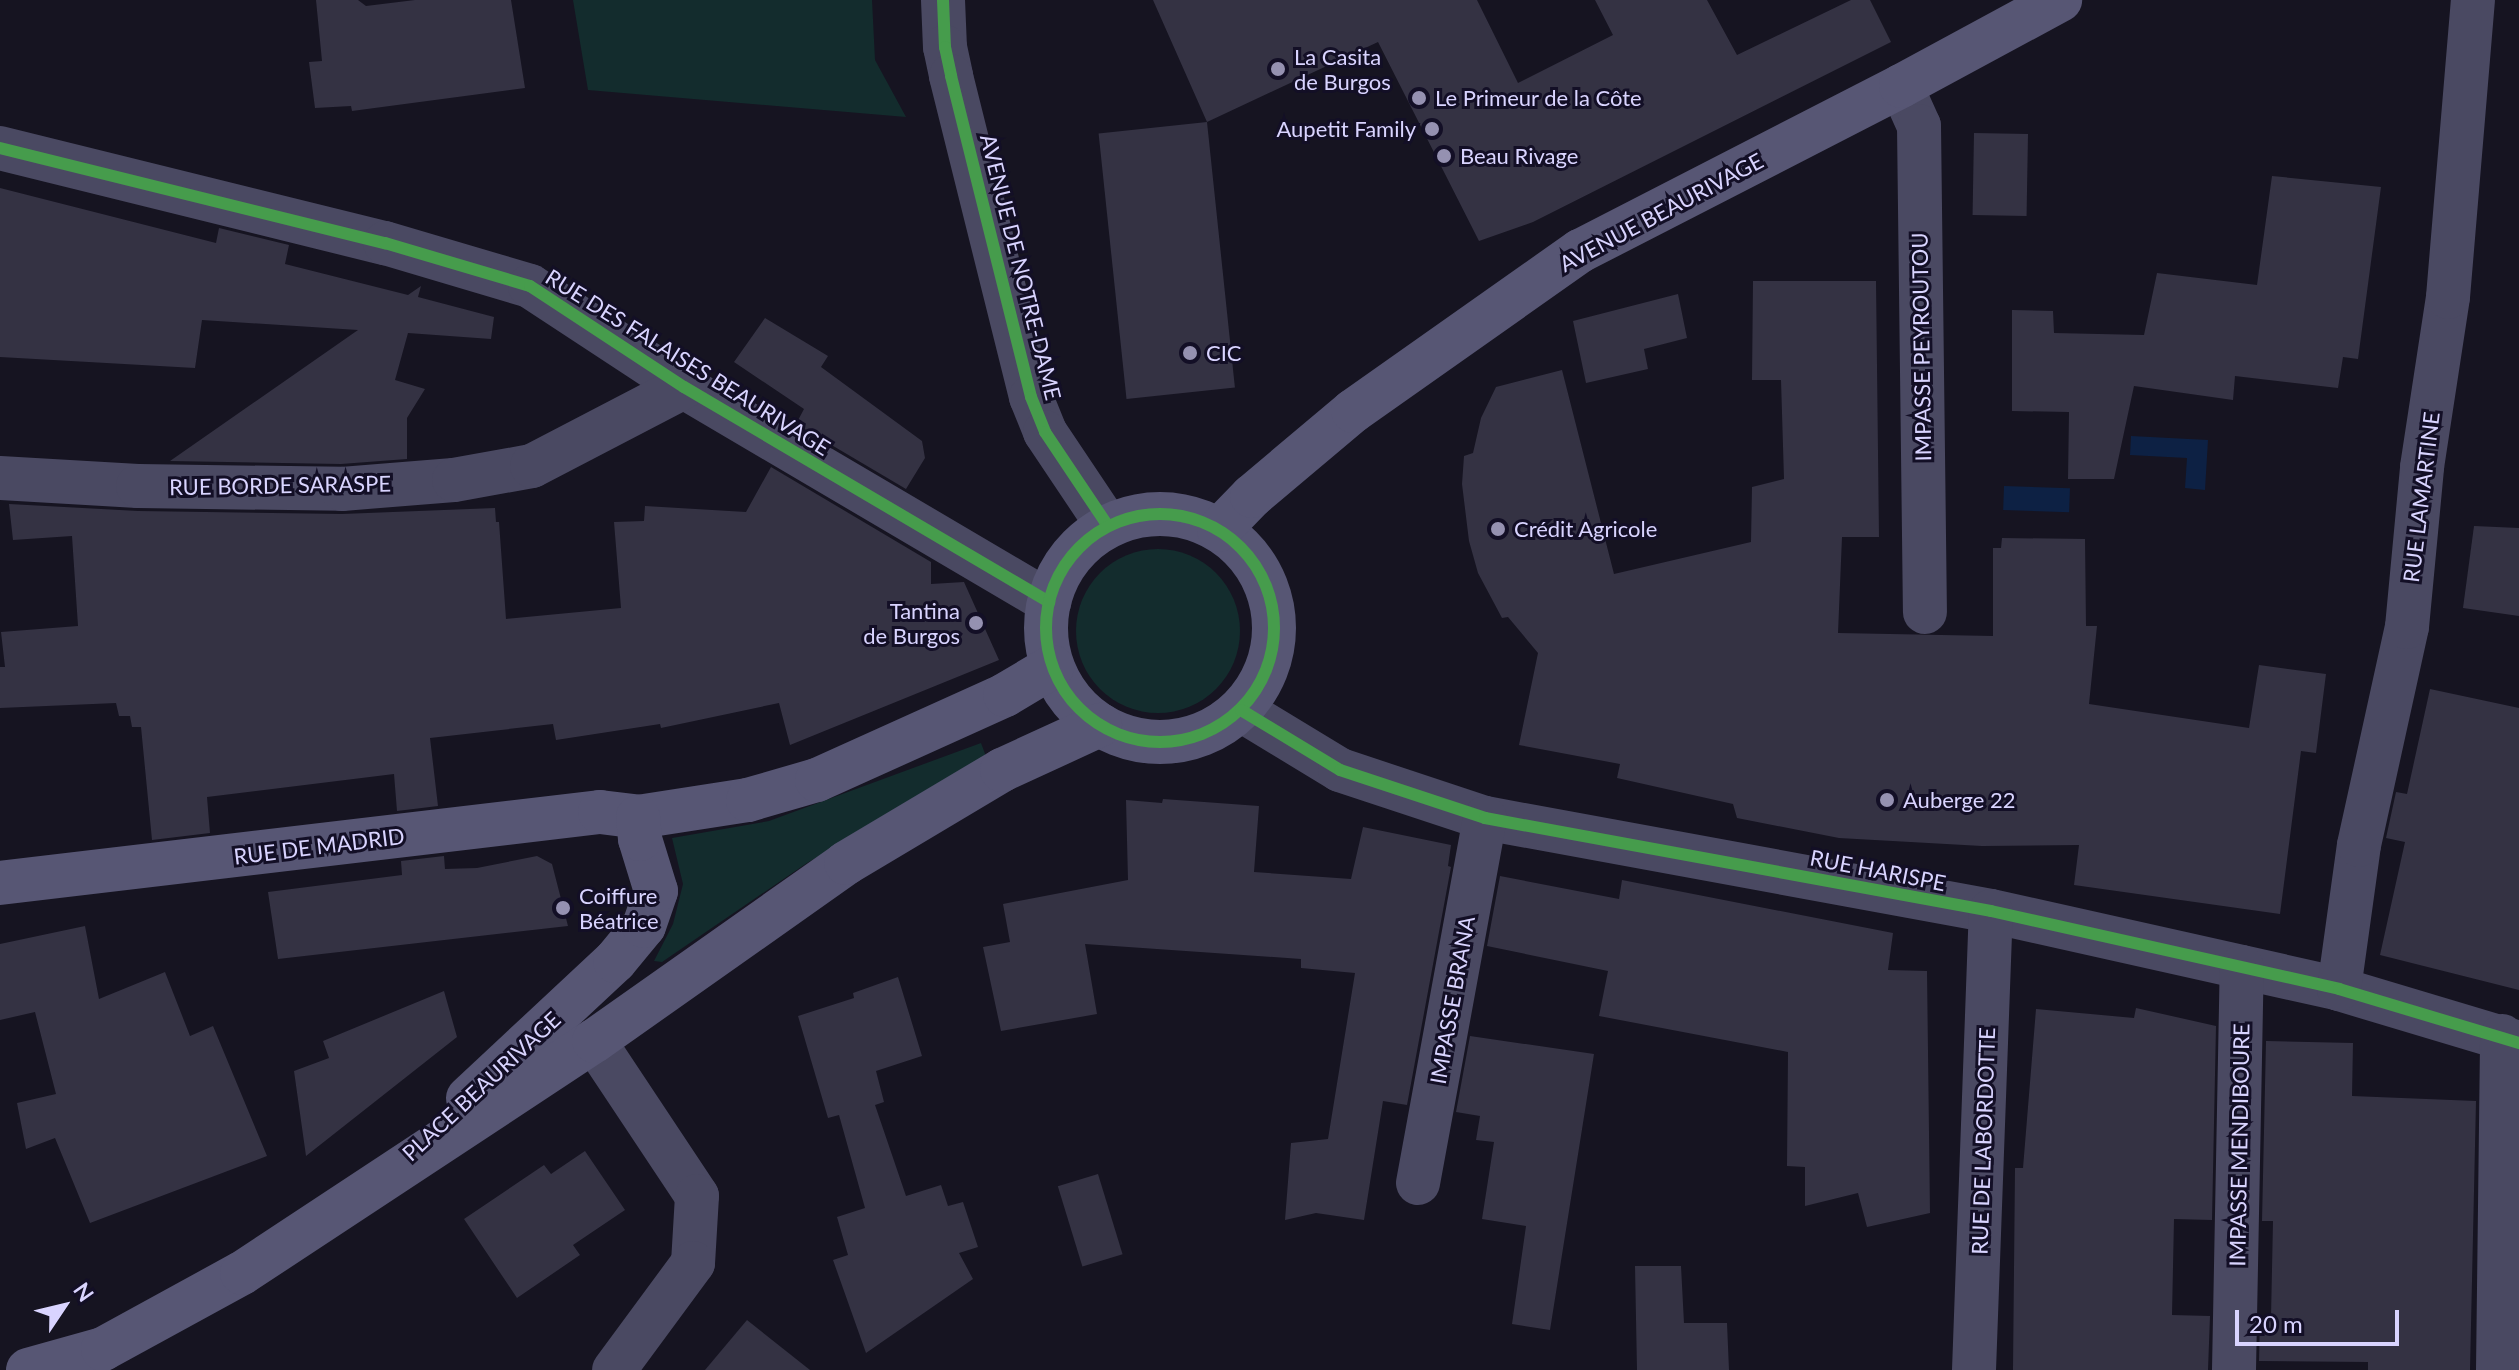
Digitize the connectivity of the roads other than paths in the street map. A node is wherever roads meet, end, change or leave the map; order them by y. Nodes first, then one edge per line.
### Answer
1 (943, 0) edge
2 (2060, 0) edge
3 (2473, 0) edge
4 (1901, 86) junction
5 (0, 148) edge
6 (684, 387) junction
7 (0, 478) edge
8 (1108, 526) junction
9 (1219, 530) junction
10 (1049, 602) junction
11 (1925, 612) dead end
12 (1052, 667) junction
13 (1241, 710) junction
14 (1100, 725) junction
15 (638, 817) junction
16 (1485, 818) junction
17 (0, 883) edge
18 (1991, 911) junction
19 (2242, 967) junction
20 (2339, 989) junction
21 (2510, 1040) edge
22 (594, 1041) junction
23 (385, 1176) junction
24 (1418, 1183) dead end
25 (28, 1370) edge
26 (614, 1370) edge
27 (1974, 1370) edge
28 (2234, 1370) edge
29 (2498, 1370) edge

1 - 8 street, AVENUE DE NOTRE-DAME
2 - 4 main road, AVENUE BEAURIVAGE
3 - 20 street, RUE LAMARTINE
4 - 9 main road, AVENUE BEAURIVAGE
4 - 11 street, IMPASSE PEYROUTOU
5 - 6 street, RUE DES FALAISES BEAURIVAGE
6 - 7 street, RUE BORDE SARASPE
6 - 10 street, RUE DES FALAISES BEAURIVAGE
8 - 9 main road
8 - 10 main road
9 - 13 main road
10 - 12 main road
12 - 14 main road
12 - 15 main road
13 - 14 main road
13 - 16 street, RUE HARISPE
14 - 22 main road, PLACE BEAURIVAGE
15 - 17 main road, RUE DE MADRID
15 - 23 main road, PLACE BEAURIVAGE
16 - 18 street, RUE HARISPE
16 - 24 street, IMPASSE BRANA
18 - 19 street, RUE HARISPE
18 - 27 street, RUE DE LABORDOTTE
19 - 20 street, RUE HARISPE
19 - 28 street, IMPASSE MENDIBOURE
20 - 21 street, RUE HARISPE
21 - 29 street
22 - 23 main road, PLACE BEAURIVAGE
22 - 26 street
23 - 25 main road

